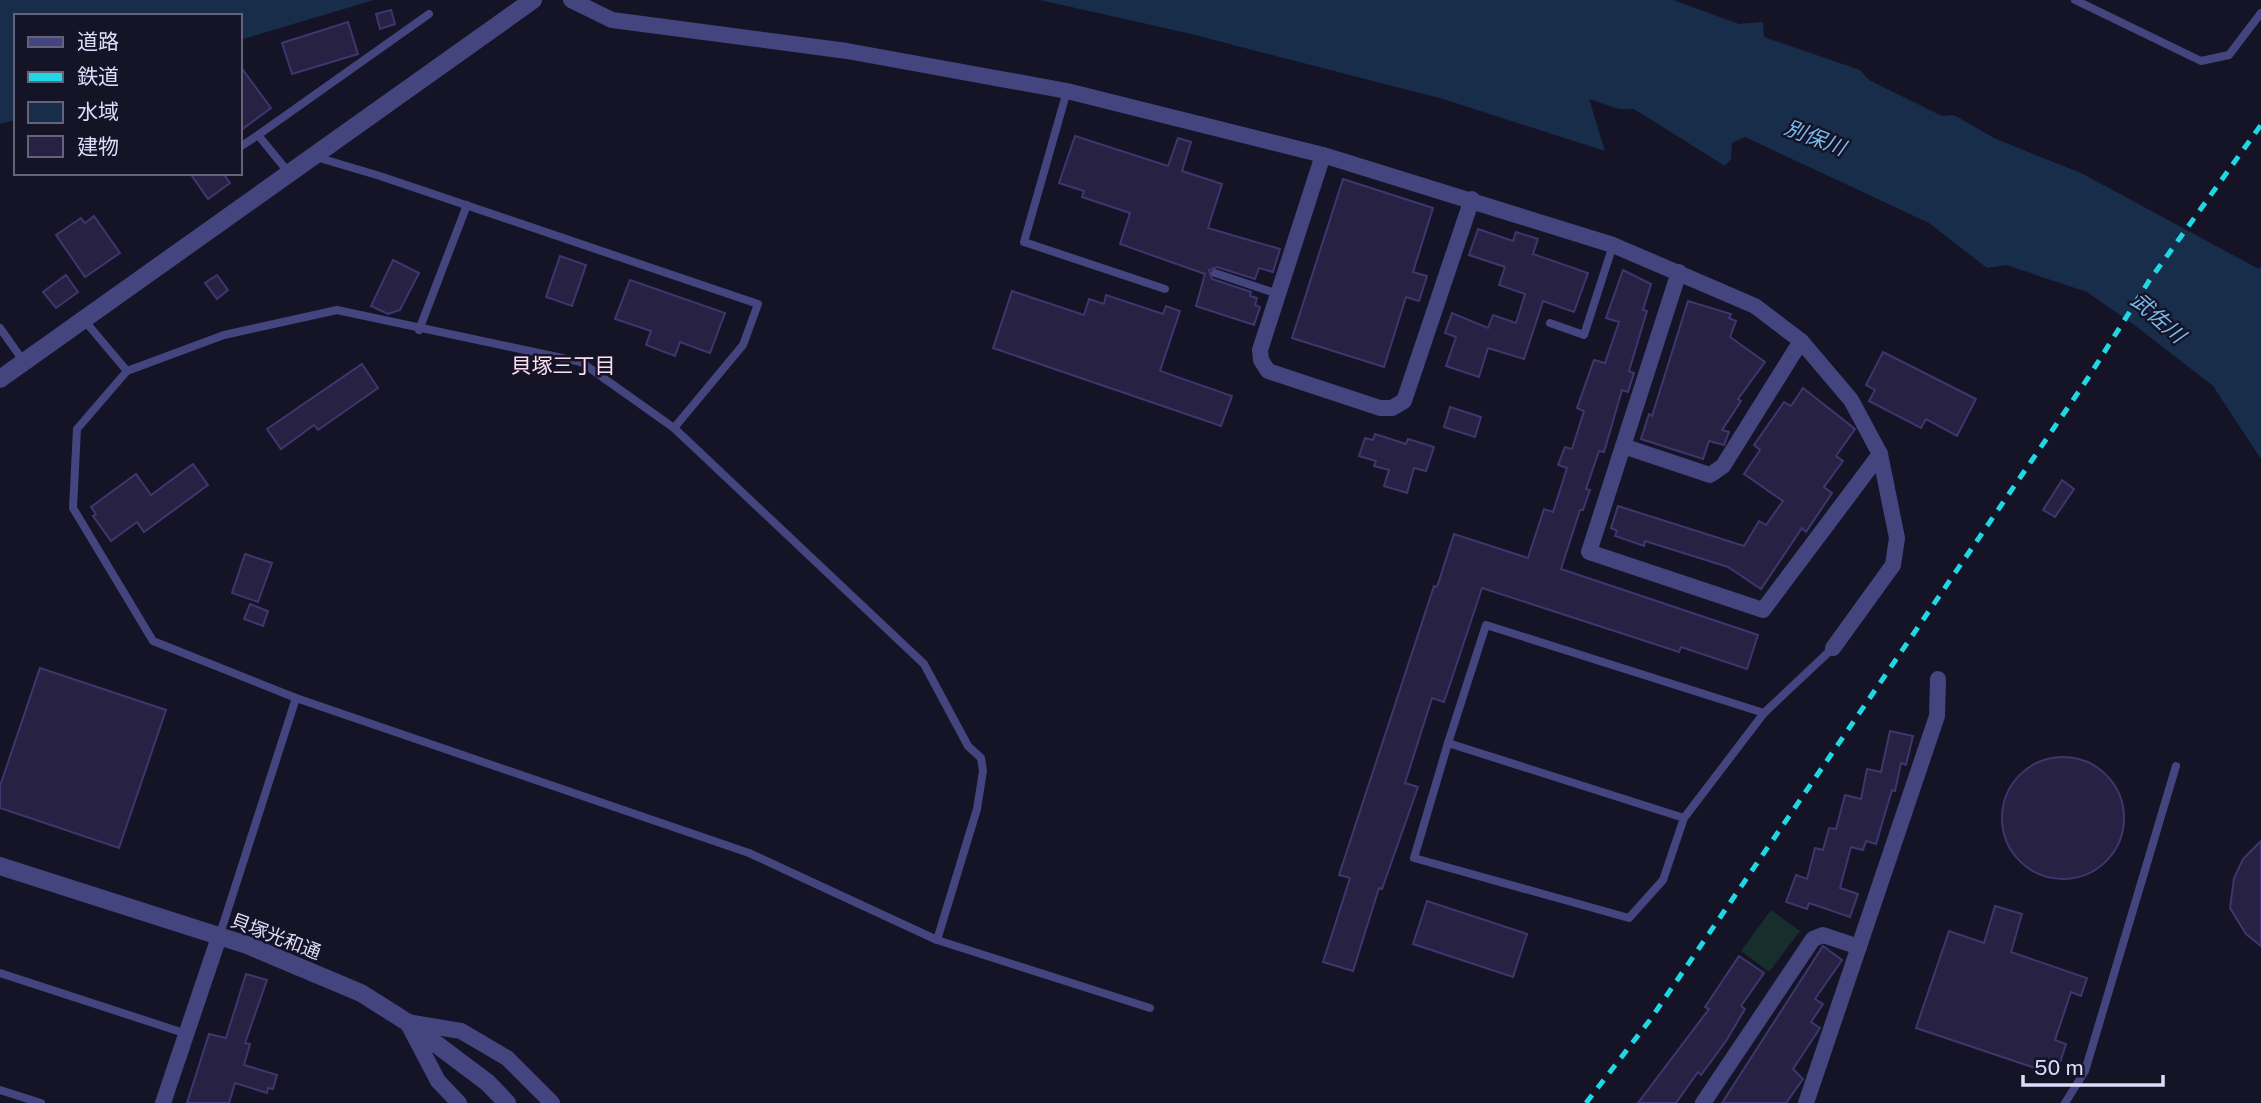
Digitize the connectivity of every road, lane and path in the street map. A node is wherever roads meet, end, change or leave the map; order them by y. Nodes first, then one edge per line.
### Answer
1 (533, 0) edge
2 (571, 0) edge
3 (2075, 0) edge
4 (429, 13) dead end
5 (2261, 13) edge
6 (1067, 90) junction
7 (258, 135) junction
8 (242, 146) edge
9 (1323, 155) junction
10 (316, 157) junction
11 (291, 175) junction
12 (1472, 199) junction
13 (467, 205) junction
14 (1613, 245) junction
15 (1679, 272) junction
16 (1215, 273) dead end
17 (1165, 289) dead end
18 (1278, 294) junction
19 (83, 319) junction
20 (1550, 323) dead end
21 (0, 328) edge
22 (419, 330) junction
23 (1801, 341) junction
24 (24, 362) junction
25 (127, 371) junction
26 (0, 379) edge
27 (674, 428) junction
28 (1623, 446) junction
29 (1880, 454) junction
30 (1833, 648) joint
31 (1938, 680) dead end
32 (296, 698) junction
33 (1764, 713) junction
34 (1448, 743) junction
35 (2176, 766) dead end
36 (1684, 818) junction
37 (0, 866) edge
38 (219, 937) junction
39 (937, 940) junction
40 (1859, 947) junction
41 (0, 972) edge
42 (1150, 1008) dead end
43 (407, 1022) junction
44 (187, 1034) junction
45 (0, 1090) edge
46 (41, 1103) edge
47 (163, 1103) edge
48 (459, 1103) edge
49 (507, 1103) edge
50 (552, 1103) edge
51 (1703, 1103) edge
52 (1806, 1103) edge
53 (2065, 1103) edge

1 - 10 street
2 - 6 street
3 - 5 lane
4 - 7 lane
6 - 9 street
6 - 17 lane
7 - 8 lane
7 - 11 lane
9 - 12 street
9 - 18 street
10 - 11 street
10 - 13 lane
11 - 19 street
12 - 14 street
12 - 18 street
13 - 22 lane
13 - 27 lane
14 - 15 street
14 - 20 lane
15 - 23 street
15 - 28 street
16 - 18 lane
19 - 24 street
19 - 25 lane
21 - 24 lane
22 - 25 lane
22 - 27 lane
23 - 28 street
23 - 29 street
24 - 26 street
25 - 32 lane
27 - 39 lane
28 - 29 street
29 - 30 street
30 - 33 lane
31 - 40 street
32 - 38 lane
32 - 39 lane
33 - 34 lane
33 - 36 lane
34 - 36 lane
34 - 36 lane
35 - 53 lane
37 - 38 street, 貝塚光和通
38 - 43 street, 貝塚光和通
38 - 44 street
39 - 42 lane
40 - 51 street
40 - 52 street
41 - 44 lane
43 - 48 street
43 - 49 street, 貝塚光和通
43 - 50 street
44 - 47 street
45 - 46 lane

